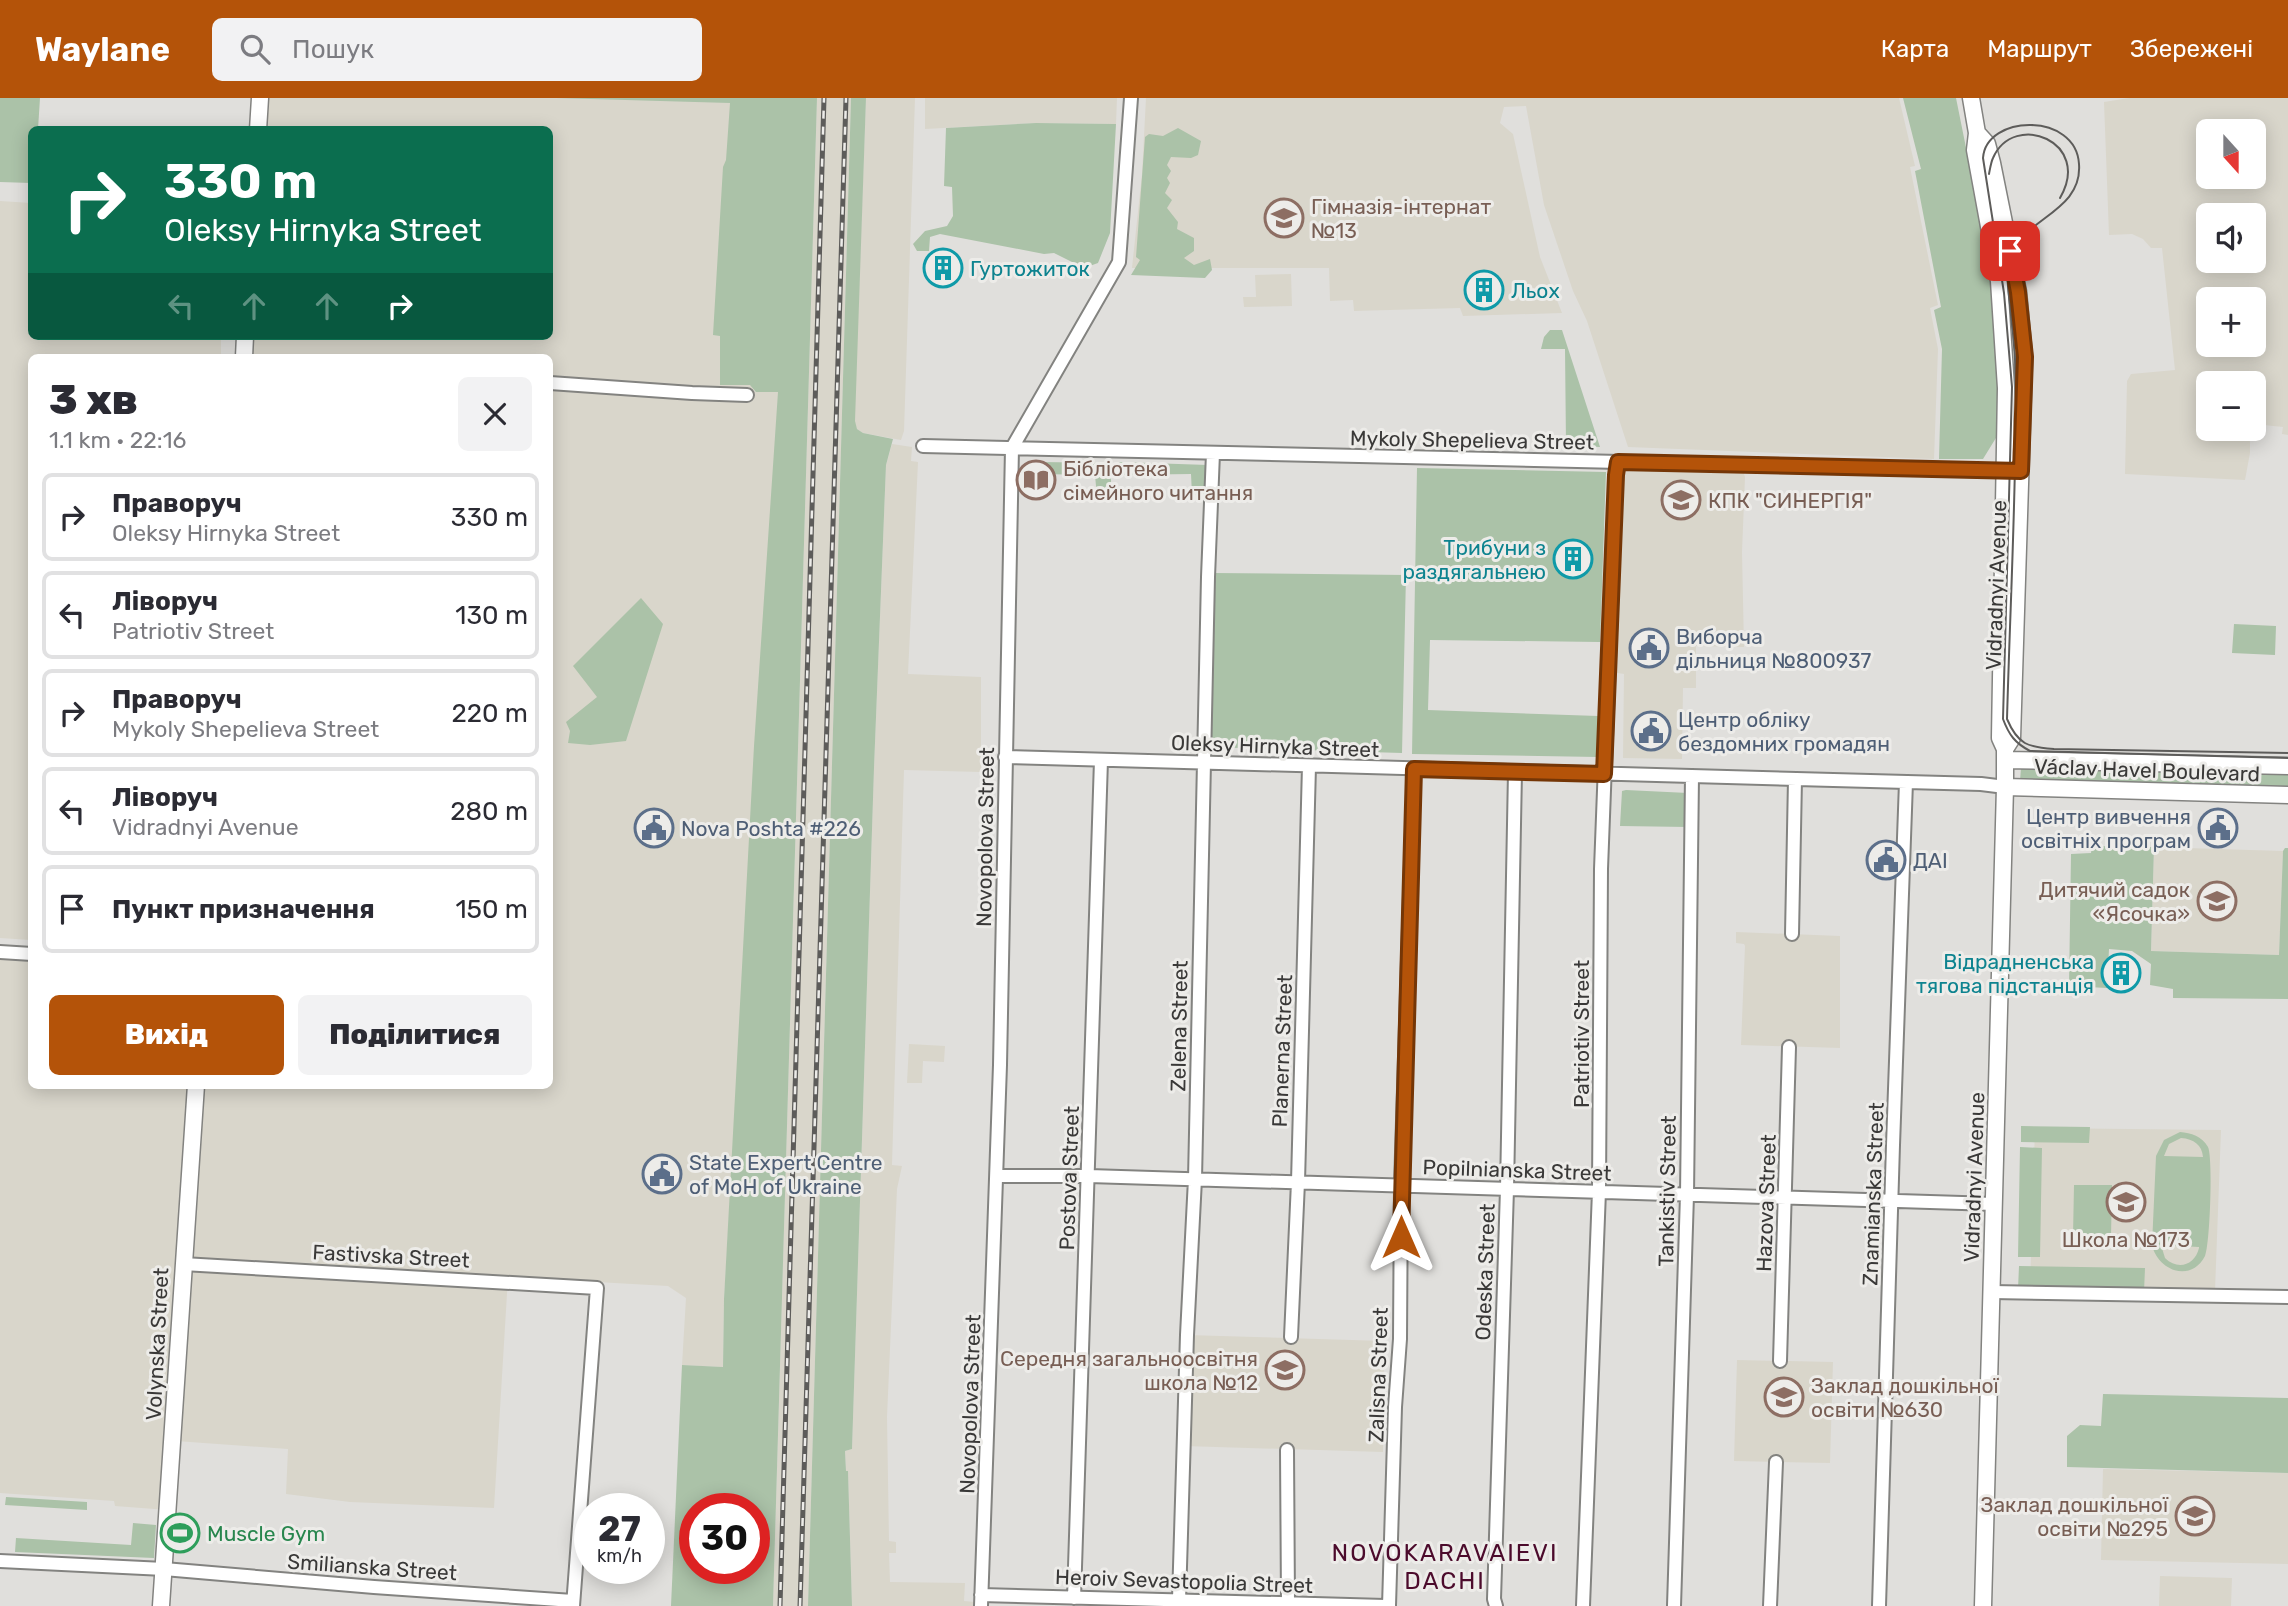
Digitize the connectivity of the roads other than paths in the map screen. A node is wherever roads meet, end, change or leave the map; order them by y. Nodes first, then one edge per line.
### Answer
1 (260, 98) edge
2 (1131, 98) edge
3 (1971, 98) edge
4 (258, 126) edge
5 (553, 383) edge
6 (747, 395) dead end
7 (923, 446) dead end
8 (1012, 448) junction
9 (1213, 453) junction
10 (1618, 462) junction
11 (2012, 471) junction
12 (2006, 755) junction
13 (1006, 757) junction
14 (1101, 760) junction
15 (1205, 763) junction
16 (1309, 766) junction
17 (2288, 766) edge
18 (1414, 769) junction
19 (1515, 772) junction
20 (1604, 774) junction
21 (1692, 776) junction
22 (1795, 779) junction
23 (1906, 782) junction
24 (2006, 787) junction
25 (2288, 795) edge
26 (1792, 934) dead end
27 (0, 952) edge
28 (28, 954) edge
29 (1789, 1047) dead end
30 (195, 1089) edge
31 (997, 1176) junction
32 (1089, 1176) junction
33 (1195, 1179) junction
34 (1297, 1182) junction
35 (1401, 1185) junction
36 (1507, 1189) junction
37 (1599, 1191) junction
38 (1687, 1195) junction
39 (1786, 1197) junction
40 (1892, 1200) junction
41 (1994, 1204) junction
42 (183, 1264) junction
43 (1992, 1292) junction
44 (2288, 1297) edge
45 (1291, 1337) dead end
46 (1780, 1361) dead end
47 (1287, 1450) dead end
48 (1776, 1462) dead end
49 (0, 1561) edge
50 (164, 1569) junction
51 (1074, 1598) junction
52 (981, 1600) edge
53 (1179, 1600) junction
54 (573, 1603) edge
55 (1288, 1603) junction
56 (161, 1606) edge
57 (1387, 1606) edge
58 (1496, 1606) edge
59 (1583, 1606) edge
60 (1674, 1606) edge
61 (1770, 1606) edge
62 (1879, 1606) edge
63 (1983, 1606) edge

1 - 4 main road
2 - 8 street, Novopolova Street
3 - 11 main road, Vidradnyi Avenue
5 - 6 street
7 - 8 street, Mykoly Shepelieva Street
8 - 9 street, Mykoly Shepelieva Street
8 - 13 street, Novopolova Street
9 - 10 street, Mykoly Shepelieva Street
9 - 15 street, Zelena Street
10 - 11 street, Mykoly Shepelieva Street
10 - 20 street, Patriotiv Street
11 - 12 main road, Vidradnyi Avenue
12 - 17 main road, Václav Havel Boulevard
12 - 24 main road, Vidradnyi Avenue
13 - 14 street, Oleksy Hirnyka Street
13 - 31 street, Novopolova Street
14 - 15 street, Oleksy Hirnyka Street
14 - 32 street, Postova Street
15 - 16 street, Oleksy Hirnyka Street
15 - 33 street, Zelena Street
16 - 18 street, Oleksy Hirnyka Street
16 - 34 street, Planerna Street
18 - 19 street, Oleksy Hirnyka Street
18 - 35 street, Zalisna Street
19 - 20 street, Oleksy Hirnyka Street
19 - 36 street, Odeska Street
20 - 21 street, Oleksy Hirnyka Street
20 - 37 street, Patriotiv Street
21 - 22 street, Oleksy Hirnyka Street
21 - 38 street, Tankistiv Street
22 - 23 street, Oleksy Hirnyka Street
22 - 26 street
23 - 24 street, Oleksy Hirnyka Street
23 - 40 street, Znamianska Street
24 - 25 main road, Václav Havel Boulevard
24 - 41 main road, Vidradnyi Avenue
27 - 28 street
29 - 39 street, Hazova Street
30 - 42 main road, Volynska Street
31 - 32 street, Popilnianska Street
31 - 52 street, Novopolova Street
32 - 33 street, Popilnianska Street
32 - 51 street, Postova Street
33 - 34 street, Popilnianska Street
33 - 53 street, Zelena Street
34 - 35 street, Popilnianska Street
34 - 45 street, Planerna Street
35 - 36 street, Popilnianska Street
35 - 57 street, Zalisna Street
36 - 37 street, Popilnianska Street
36 - 58 street, Odeska Street
37 - 38 street, Popilnianska Street
37 - 59 street, Patriotiv Street
38 - 39 street, Popilnianska Street
38 - 60 street, Tankistiv Street
39 - 40 street, Popilnianska Street
39 - 46 street, Hazova Street
40 - 41 street, Popilnianska Street
40 - 62 street, Znamianska Street
41 - 43 main road, Vidradnyi Avenue
42 - 50 main road, Volynska Street
42 - 54 street, Fastivska Street
43 - 44 street
43 - 63 main road, Vidradnyi Avenue
47 - 55 street
48 - 61 street
49 - 50 street, Smilianska Street
50 - 54 street, Smilianska Street
50 - 56 main road, Volynska Street
51 - 52 street, Heroiv Sevastopolia Street
51 - 53 street, Heroiv Sevastopolia Street
53 - 55 street, Heroiv Sevastopolia Street
55 - 57 street, Heroiv Sevastopolia Street

